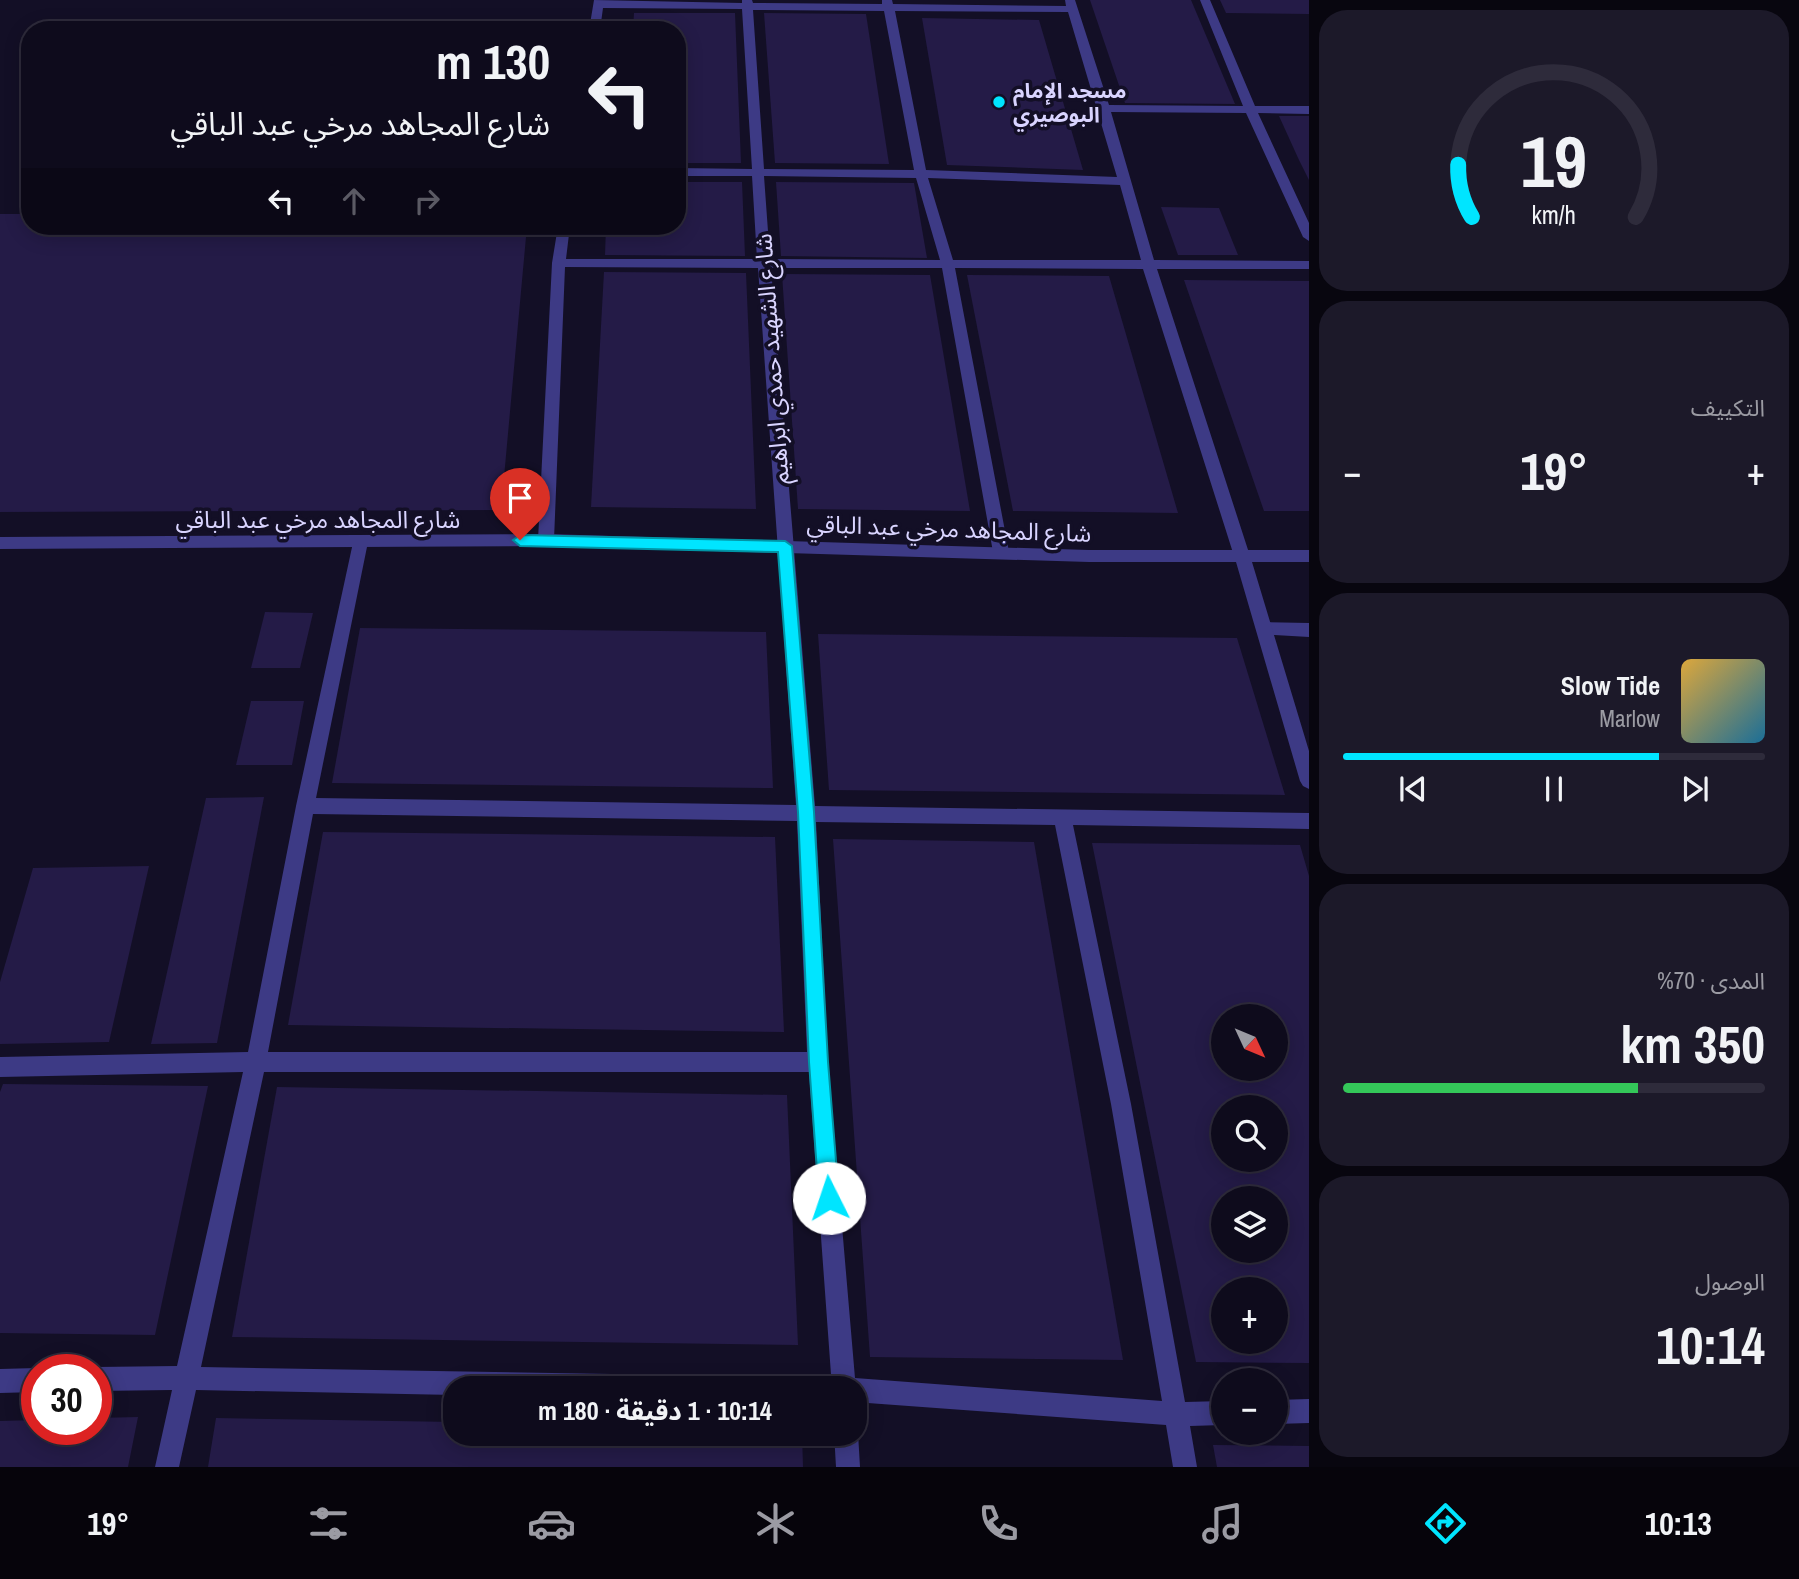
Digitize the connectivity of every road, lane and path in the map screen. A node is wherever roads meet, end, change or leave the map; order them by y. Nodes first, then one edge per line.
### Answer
1 (1205, 0) edge
2 (598, 2) edge
3 (747, 3) edge
4 (888, 4) edge
5 (1072, 4) edge
6 (595, 21) edge
7 (1104, 108) junction
8 (1250, 109) junction
9 (1309, 110) edge
10 (686, 172) edge
11 (758, 173) junction
12 (921, 174) junction
13 (1124, 181) junction
14 (563, 235) edge
15 (1309, 237) edge
16 (559, 263) junction
17 (948, 264) junction
18 (1309, 265) edge
19 (764, 266) junction
20 (1149, 267) junction
21 (546, 540) junction
22 (360, 542) junction
23 (0, 543) edge
24 (785, 546) junction
25 (1001, 552) junction
26 (1242, 556) junction
27 (1309, 556) edge
28 (1264, 629) junction
29 (1309, 629) edge
30 (1309, 781) edge
31 (305, 806) junction
32 (806, 812) junction
33 (1062, 817) junction
34 (1309, 821) edge
35 (256, 1062) junction
36 (818, 1062) junction
37 (0, 1067) edge
38 (843, 1376) edge
39 (185, 1378) junction
40 (112, 1379) edge
41 (21, 1380) edge
42 (0, 1381) edge
43 (443, 1383) edge
44 (867, 1392) edge
45 (1309, 1411) edge
46 (1288, 1412) edge
47 (1211, 1414) edge
48 (1175, 1415) junction
49 (847, 1446) edge
50 (167, 1467) edge
51 (848, 1467) edge
52 (1185, 1467) edge

1 - 8 street
2 - 3 street
2 - 6 street
3 - 4 street
3 - 11 street, شارع الشهيد حمدي ابراهيم
4 - 5 street
4 - 12 street
5 - 7 street
7 - 8 street
7 - 13 street
8 - 9 street
8 - 15 street
10 - 11 street
11 - 12 street
11 - 19 street, شارع الشهيد حمدي ابراهيم
12 - 13 street
12 - 17 street
13 - 20 street
14 - 16 street
16 - 19 street
16 - 21 street
17 - 19 street
17 - 20 street
17 - 25 street
18 - 20 street
19 - 24 street, شارع الشهيد حمدي ابراهيم
20 - 26 street
21 - 22 street, شارع المجاهد مرخي عبد الباقي
21 - 24 street, شارع المجاهد مرخي عبد الباقي
22 - 23 street, شارع المجاهد مرخي عبد الباقي
22 - 31 street
24 - 25 street, شارع المجاهد مرخي عبد الباقي
24 - 32 street, شارع الشهيد حمدي ابراهيم
25 - 26 street, شارع المجاهد مرخي عبد الباقي
26 - 27 street, شارع المجاهد مرخي عبد الباقي
26 - 28 street
28 - 29 street
28 - 30 street
31 - 32 street
31 - 35 street
32 - 33 street
32 - 36 street, شارع الشهيد حمدي ابراهيم
33 - 34 street
33 - 48 street
35 - 36 street
35 - 37 street
35 - 39 street
36 - 38 street, شارع الشهيد حمدي ابراهيم
39 - 40 street
39 - 43 street
39 - 50 street
41 - 42 street
44 - 48 street
45 - 46 street
47 - 48 street
48 - 52 street
49 - 51 street

